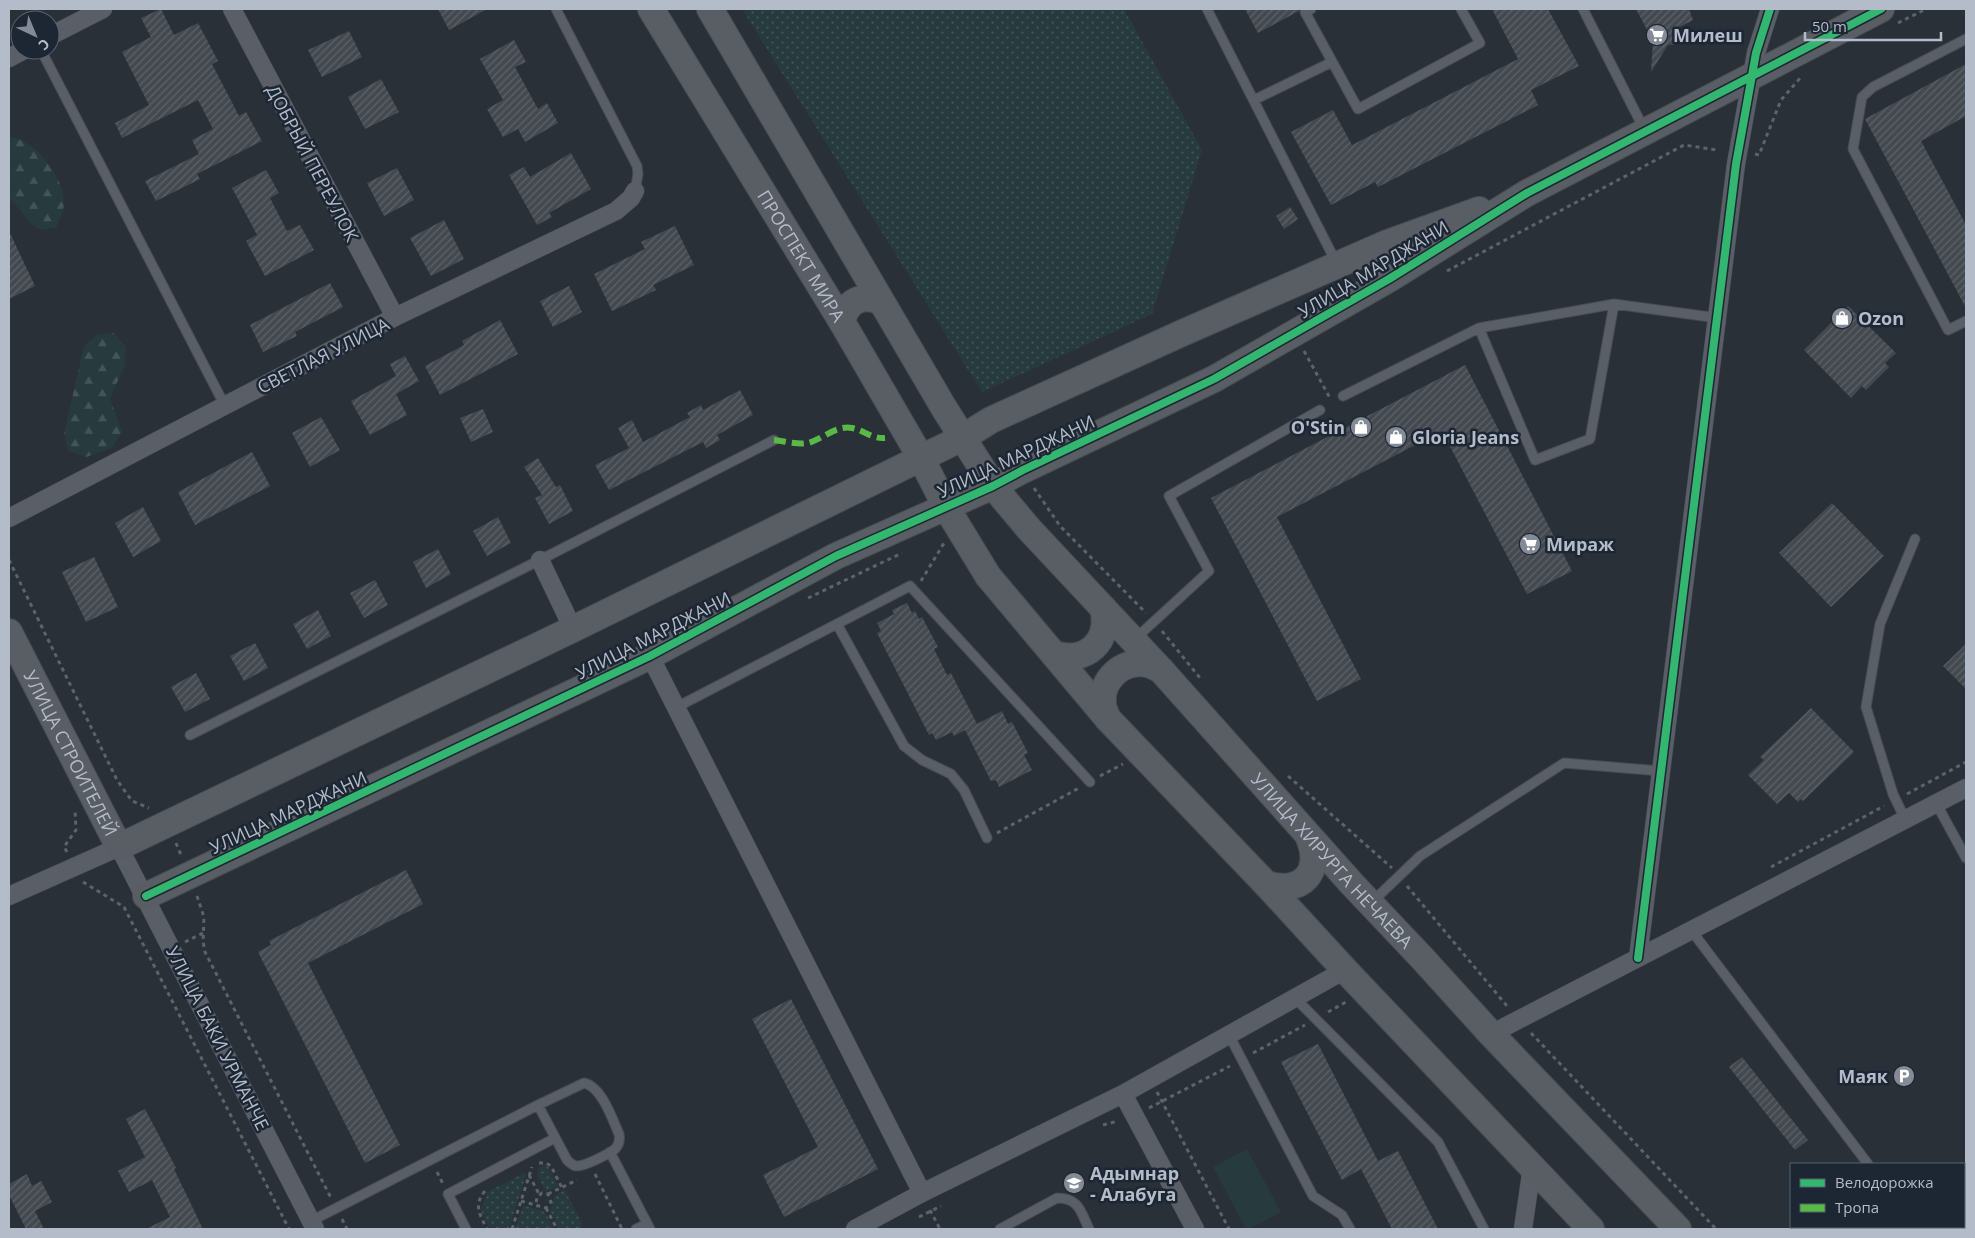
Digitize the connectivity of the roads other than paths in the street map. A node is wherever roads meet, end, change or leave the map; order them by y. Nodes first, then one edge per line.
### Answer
1 (103, 9) edge
2 (232, 9) edge
3 (556, 9) edge
4 (651, 9) edge
5 (710, 9) edge
6 (1208, 9) edge
7 (1311, 9) edge
8 (1461, 9) edge
9 (1583, 9) edge
10 (1770, 9) edge
11 (1886, 17) edge
12 (60, 31) edge
13 (1966, 39) edge
14 (46, 60) edge
15 (1332, 62) junction
16 (1752, 77) junction
17 (1254, 100) junction
18 (1646, 132) junction
19 (635, 191) joint
20 (1527, 193) junction
21 (1338, 265) junction
22 (881, 302) junction
23 (1614, 304) junction
24 (395, 317) junction
25 (1718, 318) junction
26 (1966, 321) edge
27 (842, 322) junction
28 (1480, 328) junction
29 (1343, 396) dead end
30 (225, 406) junction
31 (1320, 410) dead end
32 (962, 438) junction
33 (774, 440) dead end
34 (921, 458) junction
35 (993, 486) junction
36 (946, 506) junction
37 (9, 518) edge
38 (1915, 539) dead end
39 (540, 560) junction
40 (1103, 608) junction
41 (837, 624) junction
42 (573, 629) junction
43 (9, 632) edge
44 (1134, 640) junction
45 (1054, 654) junction
46 (650, 656) junction
47 (1161, 670) junction
48 (675, 708) junction
49 (1108, 719) junction
50 (190, 735) dead end
51 (1661, 771) junction
52 (1090, 782) road end
53 (1966, 788) edge
54 (1936, 803) junction
55 (1905, 819) junction
56 (987, 838) road end
57 (1309, 838) junction
58 (119, 847) junction
59 (1966, 858) edge
60 (1266, 884) junction
61 (9, 896) edge
62 (146, 896) junction
63 (1370, 904) junction
64 (1691, 930) junction
65 (1638, 958) junction
66 (1345, 970) junction
67 (1294, 998) junction
68 (1491, 1034) junction
69 (1229, 1035) junction
70 (1123, 1094) junction
71 (538, 1105) junction
72 (555, 1138) junction
73 (610, 1152) junction
74 (1867, 1163) edge
75 (1532, 1167) junction
76 (922, 1193) junction
77 (313, 1225) edge
78 (648, 1226) edge
79 (1527, 1226) edge
80 (466, 1229) edge
81 (636, 1229) edge
82 (855, 1229) edge
83 (1000, 1229) edge
84 (1089, 1229) edge
85 (1195, 1229) edge
86 (1350, 1229) edge
87 (1484, 1229) edge
88 (1591, 1229) edge
89 (1678, 1229) edge

1 - 12 street
2 - 24 street, ДОБРЫЙ ПЕРЕУЛОК
3 - 19 lane
4 - 27 street, ПРОСПЕКТ МИРА
5 - 22 street
6 - 17 lane
7 - 15 lane
8 - 15 lane
9 - 18 lane
10 - 16 street
11 - 16 street, УЛИЦА МАРДЖАНИ
13 - 26 lane
14 - 30 lane
15 - 17 lane
16 - 18 street, УЛИЦА МАРДЖАНИ
16 - 25 street
17 - 21 lane
18 - 20 street, УЛИЦА МАРДЖАНИ
19 - 24 street, СВЕТЛАЯ УЛИЦА
20 - 21 street, УЛИЦА МАРДЖАНИ
20 - 35 street, УЛИЦА МАРДЖАНИ
21 - 32 street, УЛИЦА МАРДЖАНИ
22 - 27 street
22 - 32 street
23 - 25 lane
23 - 28 lane
23 - 28 lane
24 - 30 street, СВЕТЛАЯ УЛИЦА
25 - 51 street
27 - 34 street, ПРОСПЕКТ МИРА
28 - 29 lane
30 - 37 street, СВЕТЛАЯ УЛИЦА
31 - 44 lane
32 - 34 street, УЛИЦА МАРДЖАНИ
32 - 35 street
33 - 39 lane
34 - 36 street, ПРОСПЕКТ МИРА
34 - 42 street, УЛИЦА МАРДЖАНИ
35 - 36 street, УЛИЦА МАРДЖАНИ
35 - 40 street, УЛИЦА ХИРУРГА НЕЧАЕВА
36 - 45 street
36 - 46 street, УЛИЦА МАРДЖАНИ
38 - 55 lane
39 - 42 street
39 - 50 lane
40 - 44 street, УЛИЦА ХИРУРГА НЕЧАЕВА
40 - 45 street
41 - 48 lane
41 - 52 lane
41 - 56 lane
42 - 58 street, УЛИЦА МАРДЖАНИ
43 - 58 street, УЛИЦА СТРОИТЕЛЕЙ
44 - 47 street, УЛИЦА ХИРУРГА НЕЧАЕВА
45 - 49 street
46 - 48 street
46 - 62 street, УЛИЦА МАРДЖАНИ
47 - 49 street
47 - 57 street, УЛИЦА ХИРУРГА НЕЧАЕВА
48 - 76 street
49 - 60 street
51 - 63 lane
51 - 65 street
53 - 54 street
54 - 55 street
54 - 59 lane
55 - 64 street
57 - 60 street
57 - 63 street, УЛИЦА ХИРУРГА НЕЧАЕВА
58 - 61 street, УЛИЦА МАРДЖАНИ
58 - 62 street, УЛИЦА БАКИ УРМАНЧЕ
60 - 66 street
62 - 77 street, УЛИЦА БАКИ УРМАНЧЕ
63 - 68 street, УЛИЦА ХИРУРГА НЕЧАЕВА
64 - 65 street
64 - 74 lane
65 - 68 street
66 - 67 street
66 - 75 street
67 - 69 street
67 - 87 lane
68 - 89 street, УЛИЦА ХИРУРГА НЕЧАЕВА
69 - 70 street
69 - 86 lane
70 - 76 street
70 - 85 street
71 - 72 lane
71 - 73 lane
71 - 77 lane
72 - 73 lane
72 - 80 lane
73 - 78 lane
75 - 79 street
75 - 88 street
76 - 82 street
78 - 81 lane
83 - 84 lane

